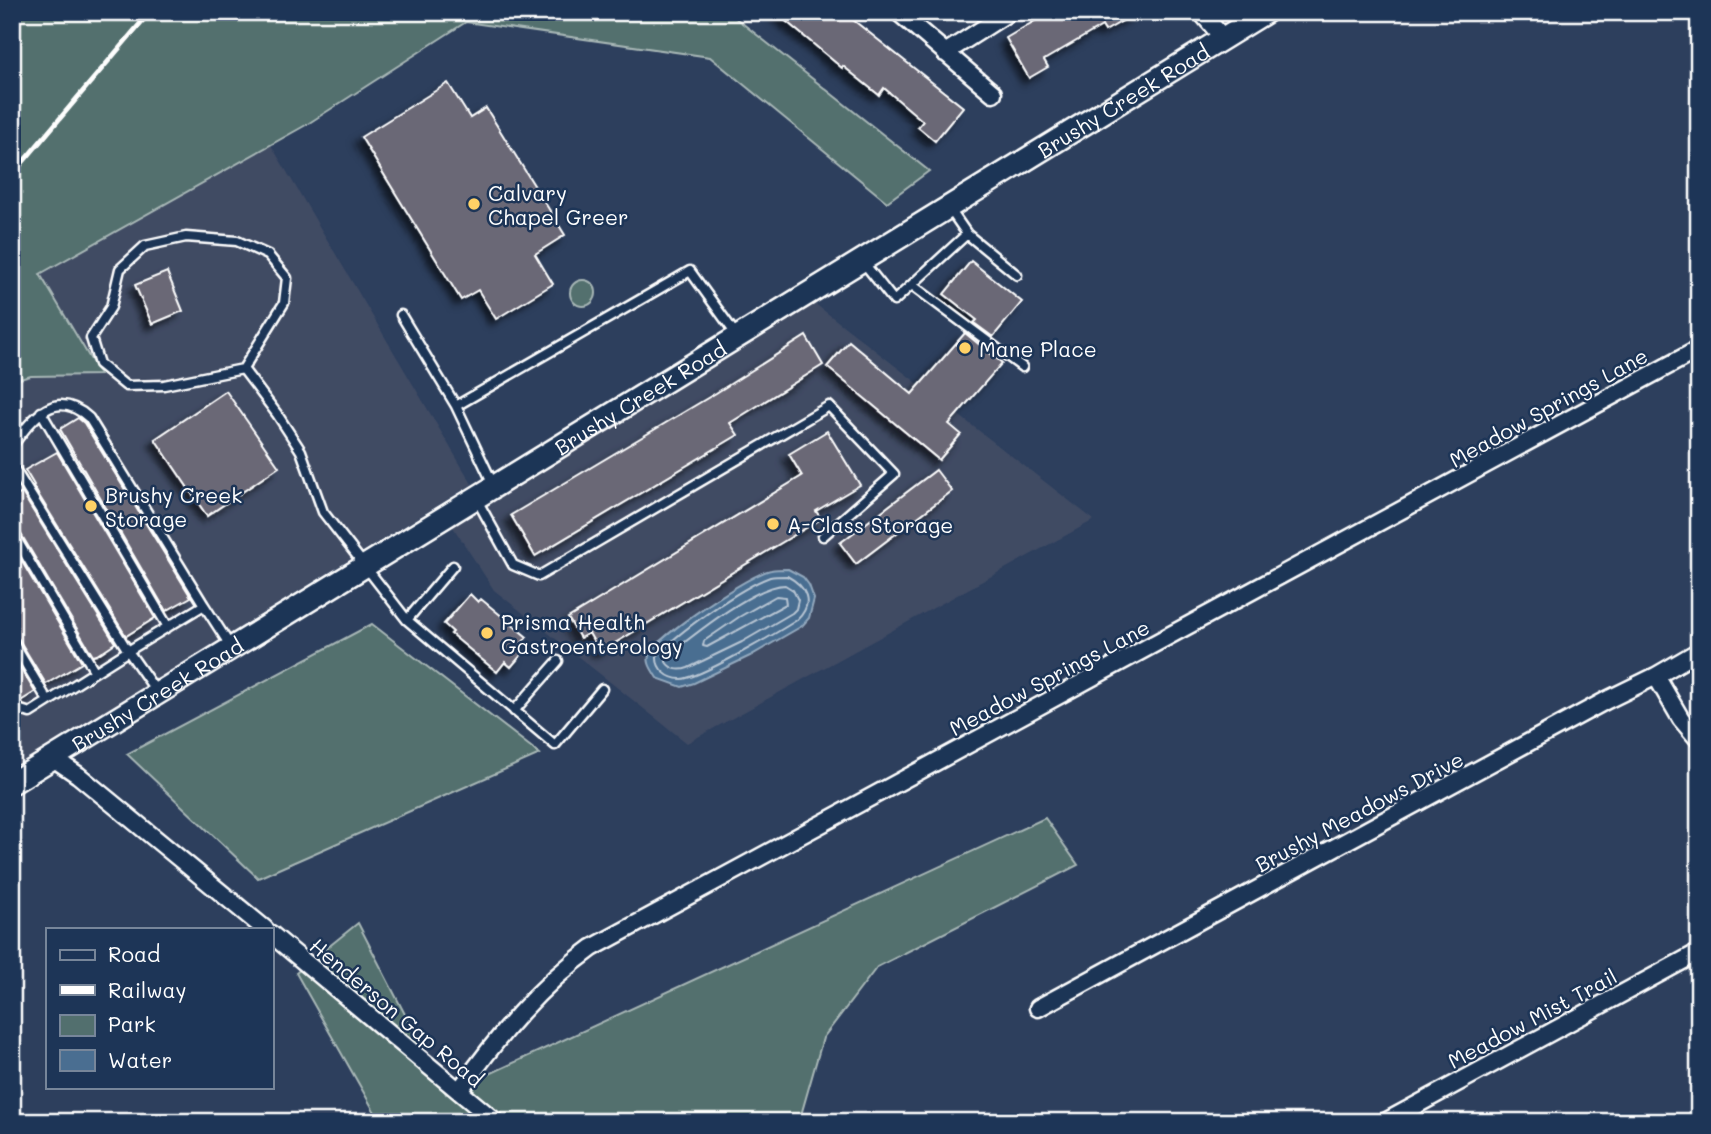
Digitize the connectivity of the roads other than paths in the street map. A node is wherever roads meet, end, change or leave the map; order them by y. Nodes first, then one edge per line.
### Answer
1 (898, 12) edge
2 (1009, 12) edge
3 (1201, 12) edge
4 (1266, 12) edge
5 (1223, 38) junction
6 (945, 53) junction
7 (993, 93) dead end
8 (948, 206) junction
9 (967, 233) junction
10 (861, 260) junction
11 (1017, 275) dead end
12 (912, 285) junction
13 (401, 315) dead end
14 (737, 335) junction
15 (1699, 349) edge
16 (1022, 367) dead end
17 (243, 369) junction
18 (456, 406) junction
19 (41, 412) junction
20 (12, 446) edge
21 (12, 465) edge
22 (494, 486) junction
23 (475, 497) junction
24 (12, 532) edge
25 (823, 536) dead end
26 (365, 565) junction
27 (453, 566) dead end
28 (204, 605) junction
29 (407, 620) junction
30 (168, 627) junction
31 (12, 641) edge
32 (231, 648) junction
33 (128, 651) junction
34 (1699, 651) edge
35 (558, 661) dead end
36 (95, 671) junction
37 (1656, 676) junction
38 (602, 689) dead end
39 (158, 693) junction
40 (48, 701) junction
41 (12, 707) edge
42 (514, 711) junction
43 (1699, 740) edge
44 (53, 758) junction
45 (12, 783) edge
46 (264, 928) edge
47 (273, 936) edge
48 (1699, 952) edge
49 (1038, 1008) dead end
50 (459, 1091) junction
51 (496, 1122) edge
52 (1385, 1122) edge

1 - 6 street
2 - 6 street
3 - 5 street
4 - 5 main road, Brushy Creek Road
5 - 8 main road, Brushy Creek Road
6 - 7 street
8 - 9 lane
8 - 10 main road, Brushy Creek Road
9 - 11 lane
9 - 12 lane
10 - 12 lane
10 - 14 main road, Brushy Creek Road
12 - 16 lane
13 - 18 lane
14 - 18 lane
14 - 22 main road, Brushy Creek Road
15 - 50 street, Meadow Springs Lane
17 - 17 lane
17 - 26 lane
18 - 22 lane
19 - 20 lane
19 - 28 lane
19 - 30 lane
21 - 33 lane
22 - 23 main road, Brushy Creek Road
23 - 25 lane
23 - 26 main road, Brushy Creek Road
24 - 36 lane
26 - 29 lane
26 - 32 main road, Brushy Creek Road
27 - 29 lane
28 - 30 lane
28 - 32 lane
29 - 42 lane
30 - 33 lane
31 - 40 lane
32 - 39 main road, Brushy Creek Road
33 - 36 lane
33 - 39 lane
34 - 37 street, Brushy Meadows Drive
35 - 42 lane
36 - 40 lane
37 - 43 street
37 - 49 street, Brushy Meadows Drive
38 - 42 lane
39 - 44 main road, Brushy Creek Road
40 - 41 lane
44 - 45 main road, Brushy Creek Road
44 - 46 street
47 - 50 street, Henderson Gap Road
48 - 52 street, Meadow Mist Trail
50 - 51 street, Henderson Gap Road

